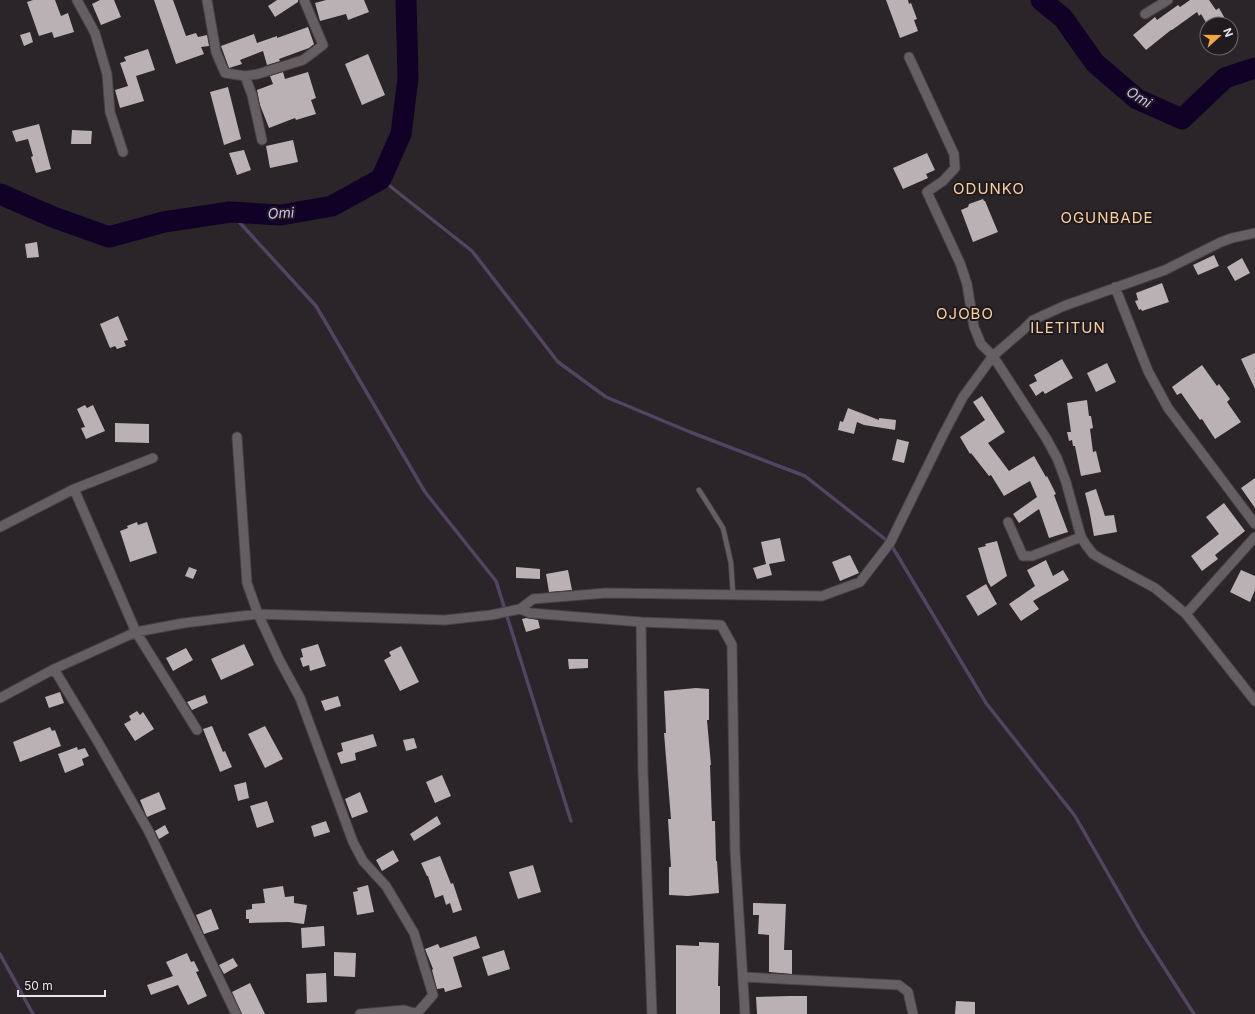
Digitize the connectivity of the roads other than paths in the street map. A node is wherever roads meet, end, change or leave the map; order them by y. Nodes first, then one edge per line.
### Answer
1 (77, 0) edge
2 (207, 0) edge
3 (304, 0) edge
4 (1168, 0) edge
5 (1145, 14) dead end
6 (909, 57) dead end
7 (245, 76) junction
8 (262, 140) dead end
9 (123, 152) dead end
10 (1255, 233) edge
11 (1115, 287) junction
12 (993, 356) junction
13 (237, 437) dead end
14 (153, 458) dead end
15 (74, 489) junction
16 (699, 490) dead end
17 (1008, 522) dead end
18 (1255, 524) edge
19 (0, 527) edge
20 (1081, 537) junction
21 (1255, 537) edge
22 (733, 595) junction
23 (520, 609) junction
24 (258, 614) junction
25 (1186, 614) junction
26 (640, 622) junction
27 (136, 632) junction
28 (54, 669) junction
29 (0, 698) edge
30 (1255, 701) edge
31 (197, 730) dead end
32 (743, 977) junction
33 (236, 1014) edge
34 (360, 1014) edge
35 (413, 1014) edge
36 (652, 1014) edge
37 (744, 1014) edge
38 (913, 1014) edge

1 - 9 street
2 - 7 street
3 - 7 street
4 - 5 street
6 - 12 street
7 - 8 street
10 - 11 street
11 - 12 street
11 - 18 street
12 - 20 street
12 - 22 street
13 - 24 street
14 - 15 street
15 - 19 street
15 - 27 street
16 - 22 lane
17 - 20 street
20 - 25 street
21 - 25 street
22 - 23 street
23 - 24 street
23 - 26 street
24 - 27 street
24 - 35 street
25 - 30 street
26 - 32 street
26 - 36 street
27 - 28 street
27 - 31 street
28 - 29 street
28 - 33 street
32 - 37 street
32 - 38 street
34 - 35 street

